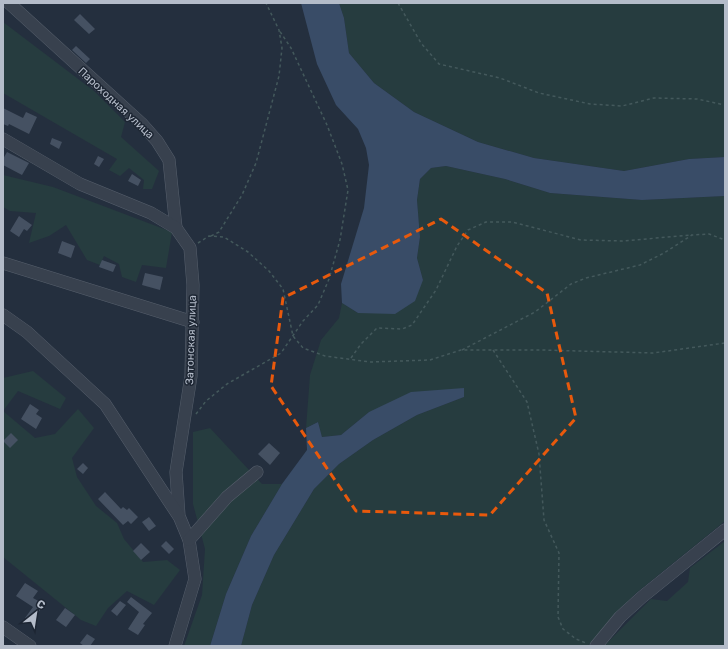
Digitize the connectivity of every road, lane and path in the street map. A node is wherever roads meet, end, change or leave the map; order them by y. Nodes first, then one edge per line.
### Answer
1 (9, 3) edge
2 (266, 3) edge
3 (398, 3) edge
4 (279, 30) junction
5 (725, 104) edge
6 (3, 139) edge
7 (176, 228) junction
8 (692, 235) junction
9 (209, 236) junction
10 (725, 240) edge
11 (190, 248) junction
12 (3, 263) edge
13 (3, 315) edge
14 (193, 322) junction
15 (293, 336) junction
16 (725, 343) edge
17 (461, 350) junction
18 (492, 350) junction
19 (351, 359) junction
20 (183, 431) junction
21 (257, 472) dead end
22 (179, 516) junction
23 (725, 530) edge
24 (189, 540) junction
25 (3, 627) edge
26 (591, 645) edge
27 (30, 646) edge
28 (175, 646) edge

1 - 7 street, Пароходная улица
2 - 4 path
3 - 5 path
4 - 9 path
4 - 15 path
6 - 7 street, Затонская улица
7 - 11 street, Затонская улица
8 - 10 path
8 - 17 path
8 - 19 path
9 - 11 path
9 - 15 path
11 - 14 street, Затонская улица
12 - 14 street
13 - 22 street
14 - 20 street, Затонская улица
15 - 19 path
15 - 20 path
16 - 18 path
17 - 18 path
17 - 19 path
18 - 26 path
20 - 22 street, Затонская улица
21 - 24 street
22 - 24 street, Затонская улица
23 - 26 street
24 - 28 street, Затонская улица
25 - 27 street

